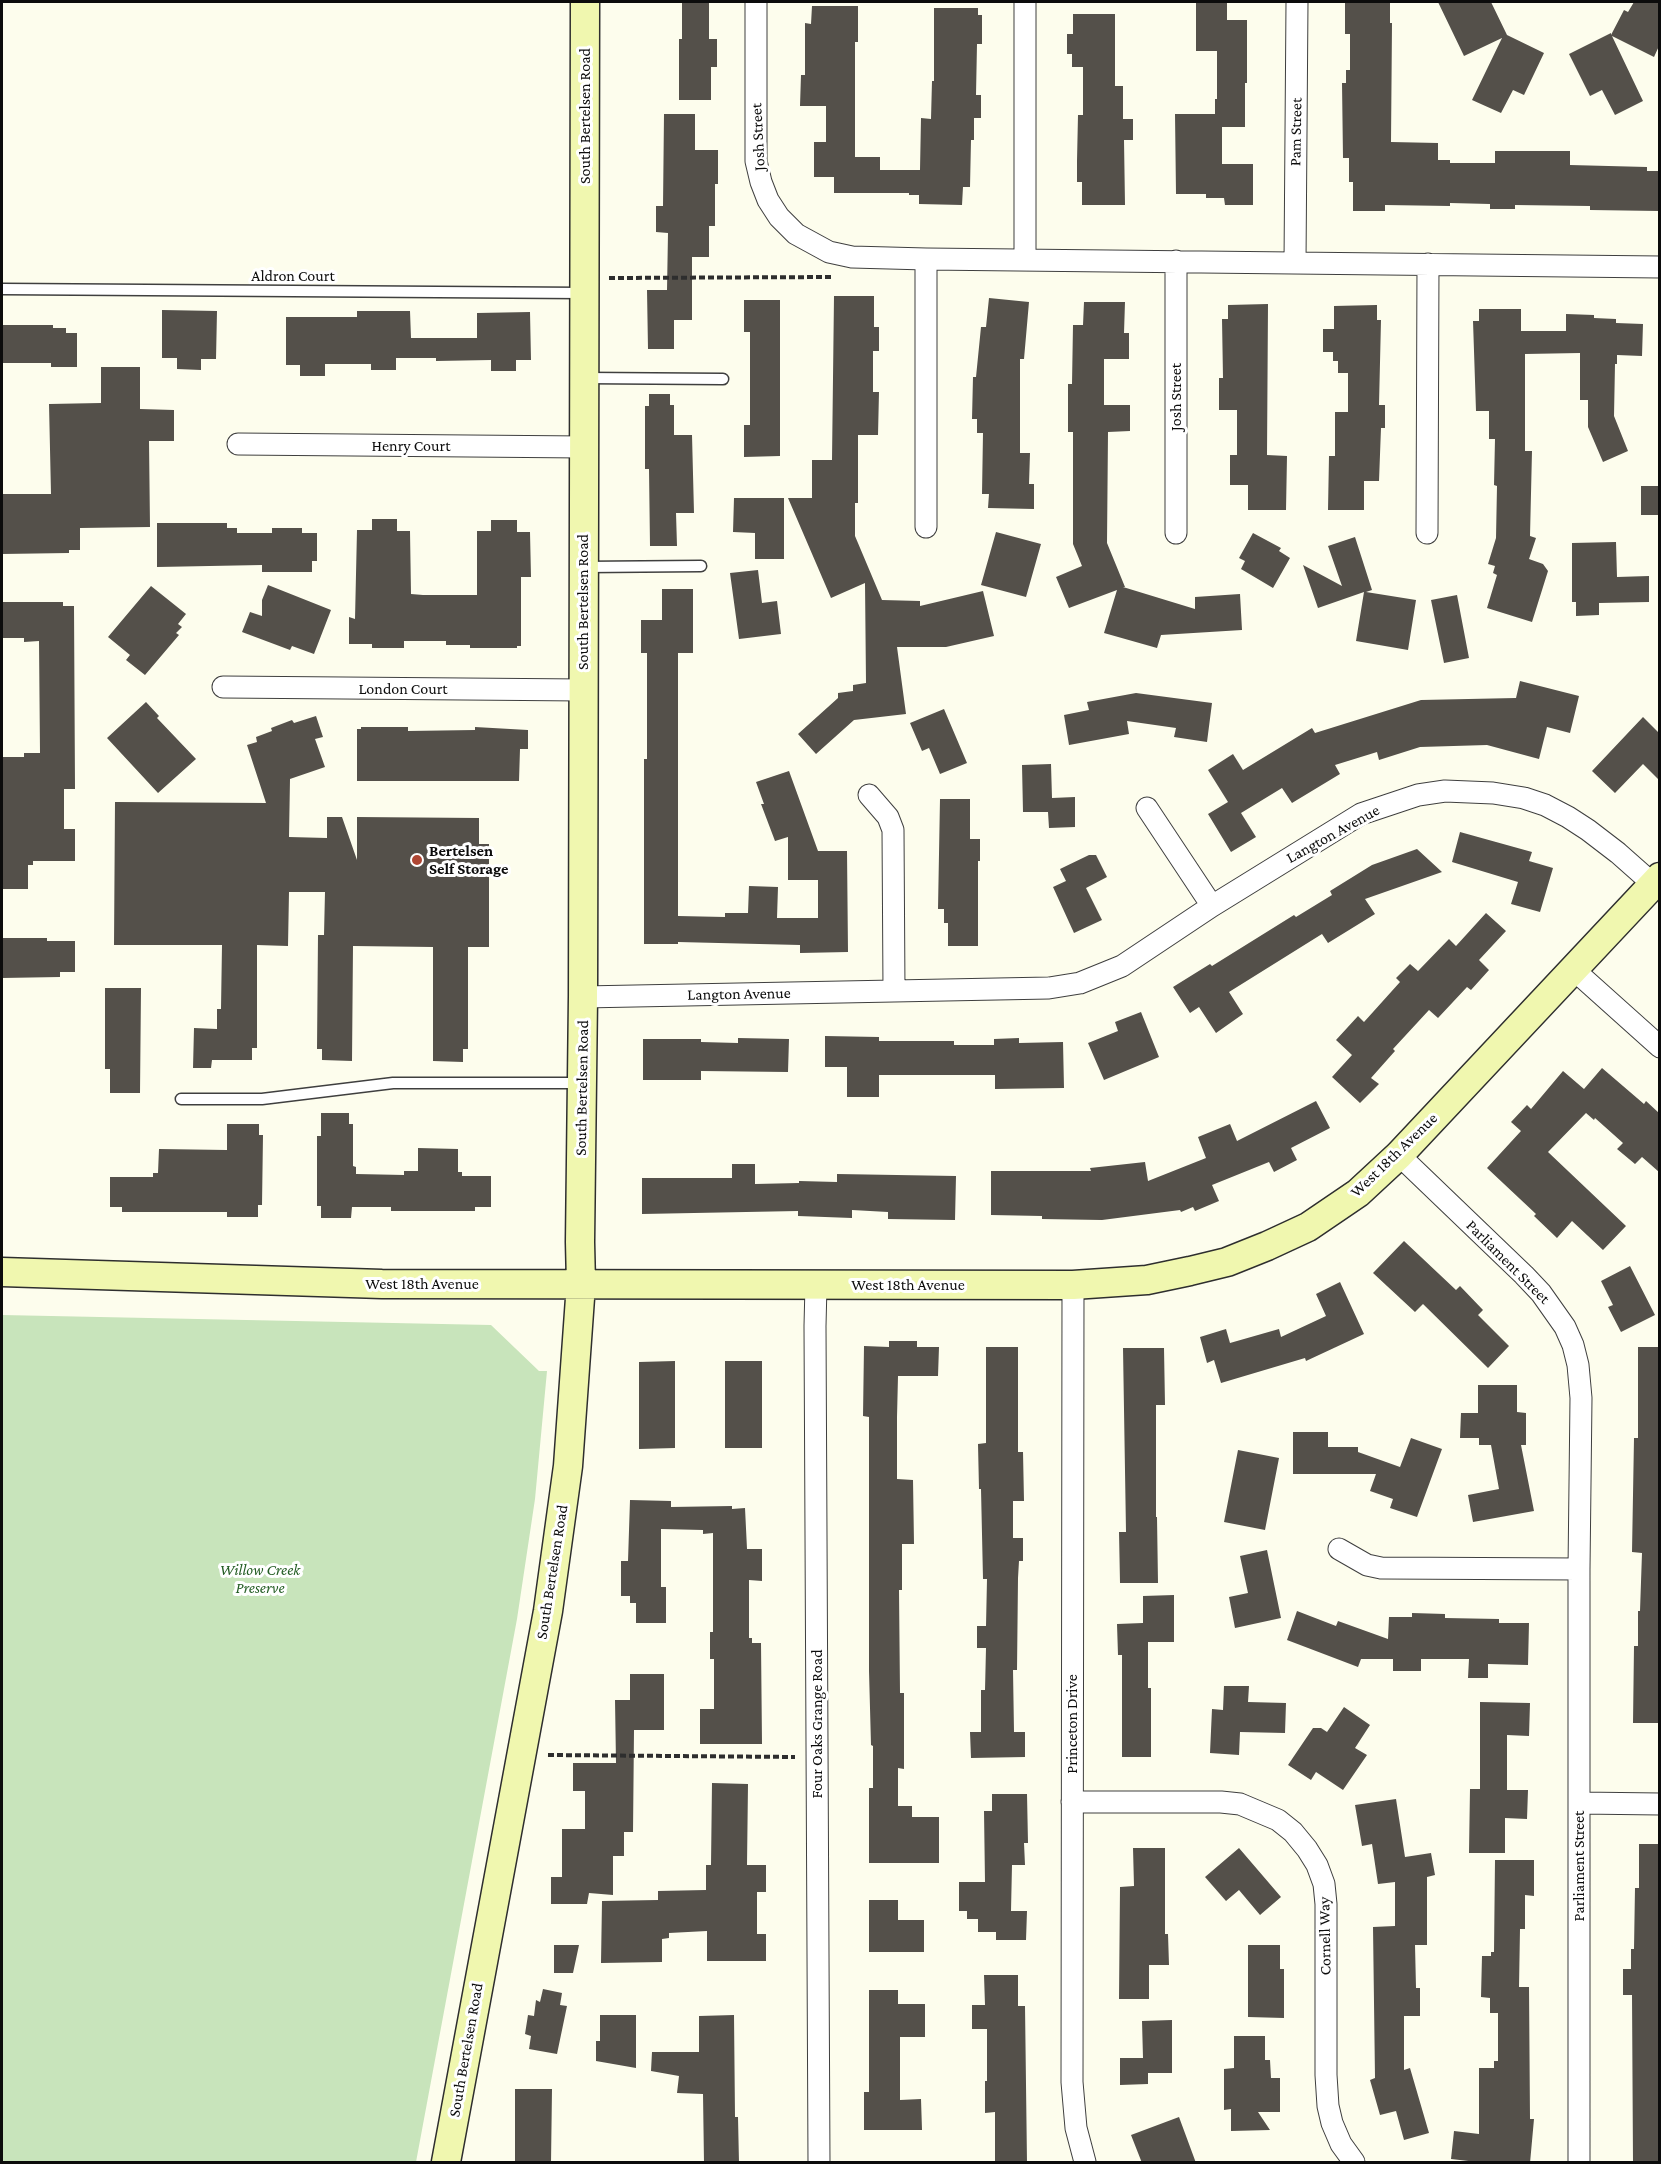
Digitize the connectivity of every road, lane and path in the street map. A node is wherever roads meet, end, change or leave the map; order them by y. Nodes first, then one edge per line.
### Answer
1 (585, 2) edge
2 (756, 2) edge
3 (1025, 2) edge
4 (1297, 2) edge
5 (852, 258) junction
6 (926, 259) junction
7 (1025, 260) junction
8 (1176, 261) junction
9 (1295, 263) junction
10 (1428, 264) junction
11 (1659, 267) edge
12 (584, 286) junction
13 (2, 290) edge
14 (584, 378) junction
15 (723, 379) dead end
16 (238, 444) dead end
17 (584, 447) junction
18 (926, 527) dead end
19 (1176, 533) dead end
20 (1428, 533) dead end
21 (701, 566) dead end
22 (583, 567) junction
23 (224, 687) dead end
24 (583, 690) junction
25 (869, 795) dead end
26 (1147, 808) dead end
27 (1656, 880) edge
28 (1212, 906) junction
29 (1573, 969) junction
30 (894, 991) junction
31 (583, 997) junction
32 (1659, 1047) edge
33 (583, 1083) junction
34 (181, 1099) dead end
35 (1399, 1155) junction
36 (2, 1272) edge
37 (581, 1284) junction
38 (816, 1285) junction
39 (1073, 1285) junction
40 (1339, 1550) dead end
41 (1579, 1569) junction
42 (521, 1755) junction
43 (817, 1757) junction
44 (1072, 1802) junction
45 (1580, 1803) junction
46 (1659, 1804) edge
47 (446, 2163) edge
48 (819, 2163) edge
49 (1085, 2163) edge
50 (1354, 2163) edge
51 (1579, 2163) edge

1 - 12 main road, South Bertelsen Road
2 - 5 street, Josh Street
3 - 7 street
4 - 9 street, Pam Street
5 - 6 street, Josh Street
5 - 12 path
6 - 7 street, Josh Street
6 - 18 street
7 - 8 street, Josh Street
8 - 9 street, Josh Street
8 - 19 street, Josh Street
9 - 10 street, Josh Street
10 - 11 street, Josh Street
10 - 20 street
12 - 13 lane, Aldron Court
12 - 14 main road, South Bertelsen Road
14 - 15 lane
14 - 17 main road, South Bertelsen Road
16 - 17 street, Henry Court
17 - 22 main road, South Bertelsen Road
21 - 22 lane
22 - 24 main road, South Bertelsen Road
23 - 24 street, London Court
24 - 31 main road, South Bertelsen Road
25 - 30 street
26 - 28 street
27 - 28 street, Langton Avenue
27 - 29 main road, West 18th Avenue
28 - 30 street, Langton Avenue
29 - 32 street
29 - 35 main road, West 18th Avenue
30 - 31 street, Langton Avenue
31 - 33 main road, South Bertelsen Road
33 - 34 lane
33 - 37 main road, South Bertelsen Road
35 - 39 main road, West 18th Avenue
35 - 41 street, Parliament Street
36 - 37 main road, West 18th Avenue
37 - 38 main road, West 18th Avenue
37 - 42 main road, South Bertelsen Road
38 - 39 main road, West 18th Avenue
38 - 43 street, Four Oaks Grange Road
39 - 44 street, Princeton Drive
40 - 41 street
41 - 45 street, Parliament Street
42 - 43 path
42 - 47 main road, South Bertelsen Road
43 - 48 street, Four Oaks Grange Road
44 - 49 street, Princeton Drive
44 - 50 street, Cornell Way
45 - 46 street
45 - 51 street, Parliament Street

